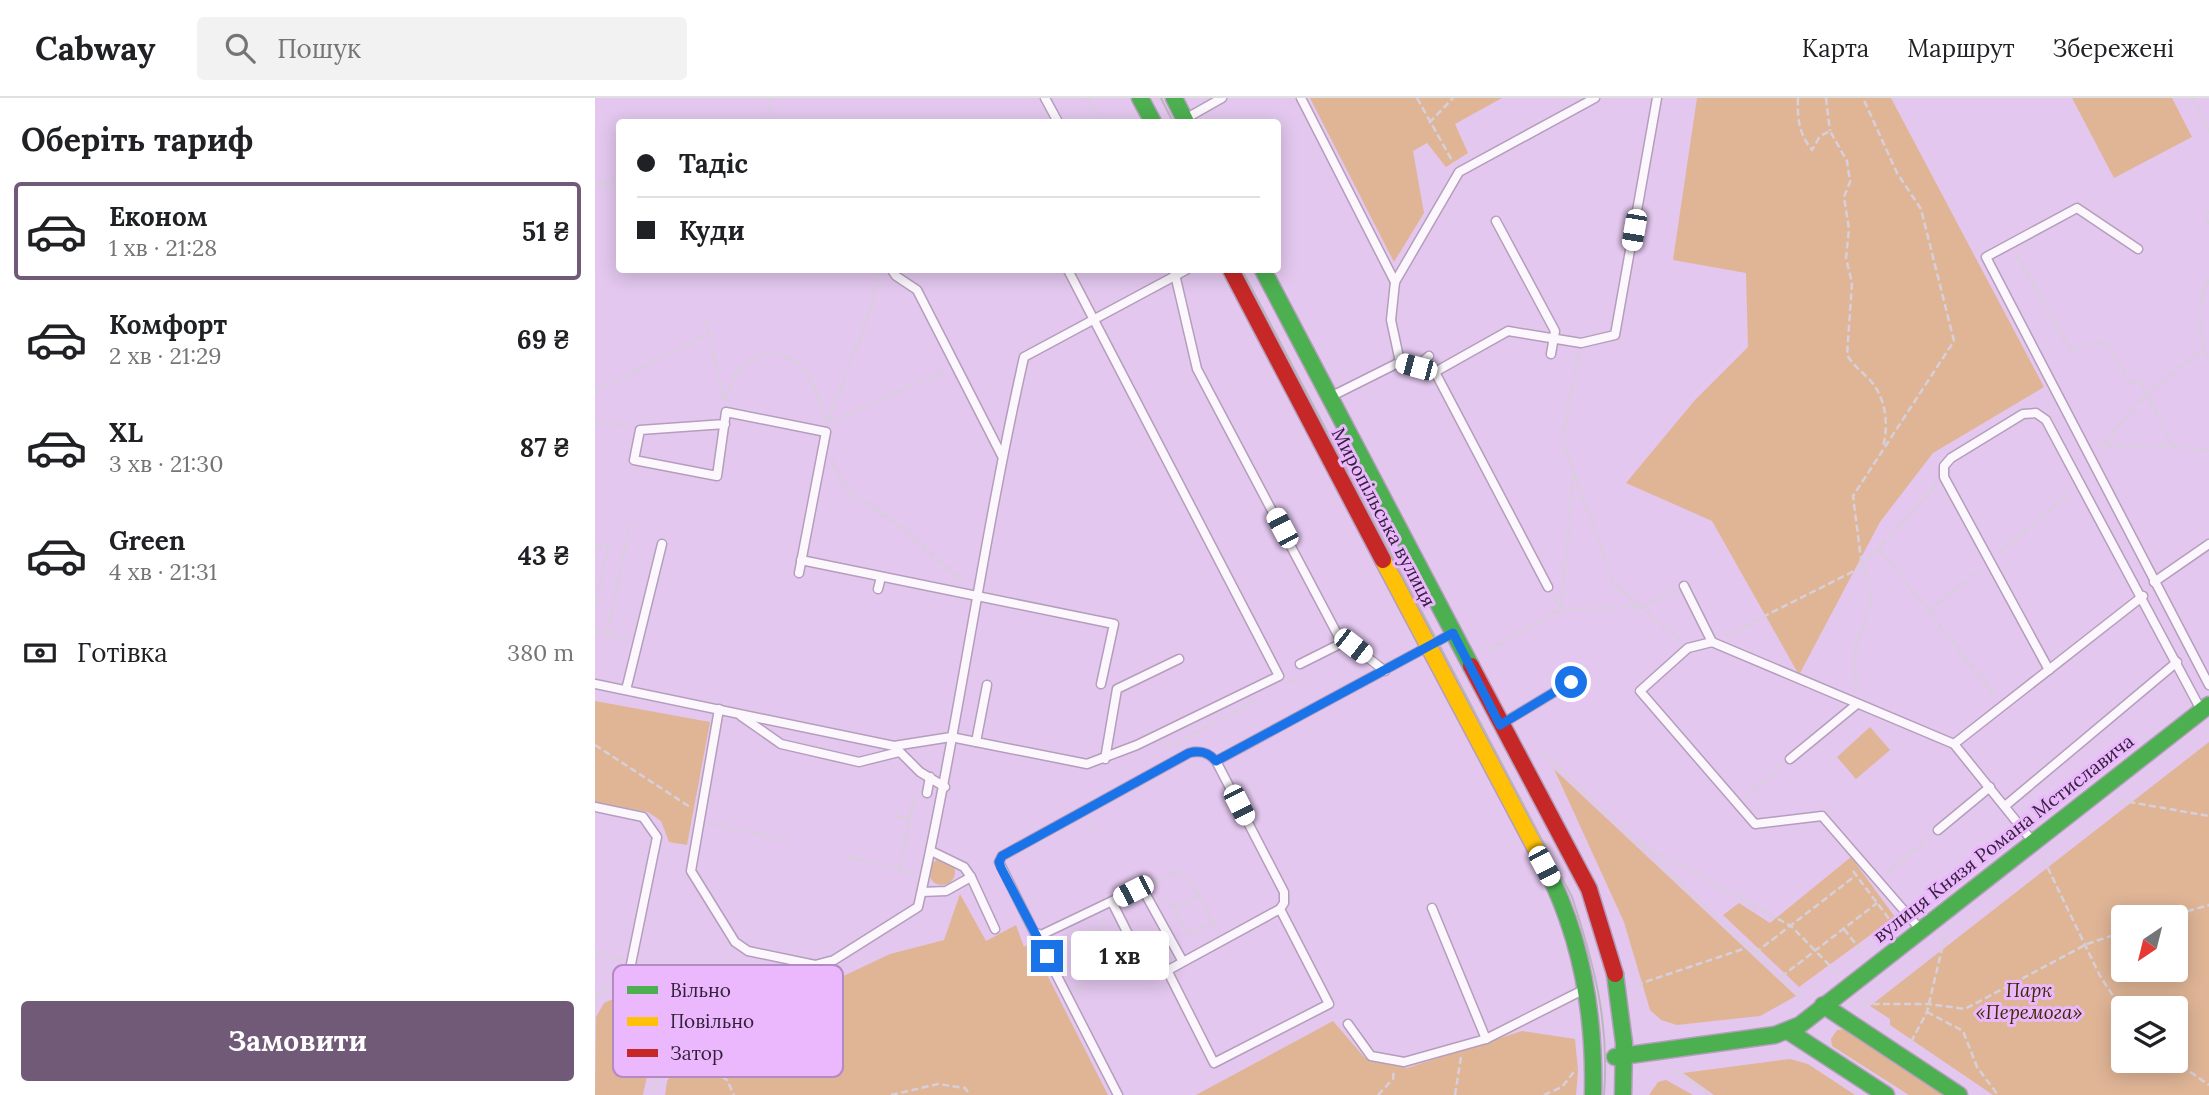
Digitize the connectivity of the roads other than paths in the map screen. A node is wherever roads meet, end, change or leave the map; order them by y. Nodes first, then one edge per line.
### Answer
1 (1045, 98) edge
2 (1140, 98) edge
3 (1174, 98) edge
4 (1222, 98) edge
5 (1301, 98) edge
6 (1595, 98) edge
7 (1657, 98) edge
8 (1056, 119) edge
9 (1151, 119) edge
10 (1184, 119) edge
11 (1188, 119) edge
12 (1496, 221) dead end
13 (2138, 249) dead end
14 (894, 273) edge
15 (1070, 273) edge
16 (1174, 273) edge
17 (1176, 273) edge
18 (1233, 273) edge
19 (1265, 273) edge
20 (1395, 282) junction
21 (1094, 317) junction
22 (1553, 339) junction
23 (1551, 354) dead end
24 (1429, 356) dead end
25 (1400, 362) junction
26 (1416, 367) junction
27 (1436, 372) junction
28 (1332, 396) junction
29 (725, 424) junction
30 (1002, 456) junction
31 (662, 544) dead end
32 (2209, 544) edge
33 (801, 560) junction
34 (799, 573) dead end
35 (881, 577) junction
36 (2154, 582) junction
37 (1684, 586) road end
38 (1548, 587) road end
39 (878, 589) dead end
40 (976, 594) junction
41 (2143, 596) junction
42 (1453, 633) junction
43 (1712, 642) junction
44 (1342, 643) junction
45 (1428, 646) junction
46 (1179, 659) dead end
47 (2177, 662) junction
48 (1300, 664) dead end
49 (2049, 670) junction
50 (1385, 671) junction
51 (1571, 682) dead end
52 (595, 684) edge
53 (1101, 684) dead end
54 (987, 685) dead end
55 (2209, 685) edge
56 (626, 690) junction
57 (1857, 704) junction
58 (2205, 707) edge
59 (719, 709) junction
60 (736, 713) junction
61 (1500, 725) junction
62 (951, 737) junction
63 (976, 742) junction
64 (1954, 744) junction
65 (897, 749) junction
66 (1105, 759) junction
67 (1790, 759) road end
68 (1216, 761) junction
69 (930, 778) junction
70 (1990, 786) junction
71 (945, 787) junction
72 (927, 793) dead end
73 (2005, 806) junction
74 (595, 807) edge
75 (1938, 830) road end
76 (2033, 842) junction
77 (931, 851) junction
78 (971, 877) junction
79 (922, 892) junction
80 (1109, 903) junction
81 (1432, 908) dead end
82 (1280, 909) junction
83 (995, 929) dead end
84 (1920, 930) junction
85 (1034, 932) junction
86 (1183, 962) junction
87 (631, 965) road end
88 (1167, 970) junction
89 (1587, 988) junction
90 (1823, 1005) junction
91 (1348, 1024) dead end
92 (1789, 1031) junction
93 (1486, 1039) junction
94 (1626, 1056) junction
95 (1589, 1061) junction
96 (1118, 1095) edge
97 (1593, 1095) edge
98 (1623, 1095) edge
99 (1886, 1095) edge
100 (1959, 1095) edge

1 - 8 lane
2 - 9 street
3 - 10 street
4 - 11 lane
5 - 20 lane
6 - 20 lane
7 - 22 lane
12 - 22 lane
13 - 36 lane
14 - 30 lane
15 - 21 lane
16 - 21 lane
17 - 44 lane
18 - 45 street, Миропільська вулиця
19 - 28 street, Миропільська вулиця
20 - 25 lane
21 - 30 lane
21 - 66 lane
22 - 23 lane
22 - 27 lane
24 - 26 lane
25 - 26 lane
25 - 28 lane
26 - 27 lane
27 - 38 lane
28 - 42 street, Миропільська вулиця
29 - 29 lane
29 - 33 lane
30 - 40 lane
31 - 56 lane
32 - 36 lane
33 - 34 lane
33 - 35 lane
35 - 39 lane
35 - 40 lane
36 - 55 lane
37 - 43 lane
40 - 53 lane
40 - 62 lane
41 - 47 lane
41 - 49 lane
41 - 49 lane
42 - 45 lane
42 - 61 street, Миропільська вулиця
43 - 57 lane
43 - 84 lane
44 - 48 lane
44 - 50 lane
45 - 50 lane
45 - 89 street, Миропільська вулиця
46 - 66 lane
47 - 58 lane
47 - 73 lane
49 - 64 lane
50 - 68 lane
51 - 61 lane
52 - 56 lane
54 - 63 lane
56 - 59 lane
57 - 64 lane
57 - 67 lane
58 - 76 street, вулиця Князя Романа Мстиславича
59 - 60 lane
59 - 79 lane
60 - 65 lane
60 - 65 lane
61 - 94 street, Миропільська вулиця
62 - 63 lane
62 - 65 lane
62 - 71 lane
63 - 66 lane
64 - 70 lane
65 - 69 lane
68 - 82 lane
68 - 85 lane
69 - 71 lane
69 - 72 lane
70 - 73 lane
70 - 75 lane
71 - 77 lane
73 - 76 lane
74 - 87 lane
76 - 84 street, вулиця Князя Романа Мстиславича
77 - 78 lane
77 - 79 lane
78 - 79 lane
78 - 83 lane
80 - 85 lane
80 - 86 lane
80 - 88 lane
81 - 93 lane
82 - 86 lane
82 - 88 lane
84 - 90 street, вулиця Князя Романа Мстиславича
85 - 96 lane
86 - 88 lane
89 - 93 lane
89 - 95 street, Миропільська вулиця
90 - 92 street, вулиця Князя Романа Мстиславича
90 - 100 street
91 - 93 lane
92 - 94 street
92 - 99 street
94 - 95 street
94 - 98 street, Миропільська вулиця
95 - 97 street, Миропільська вулиця

